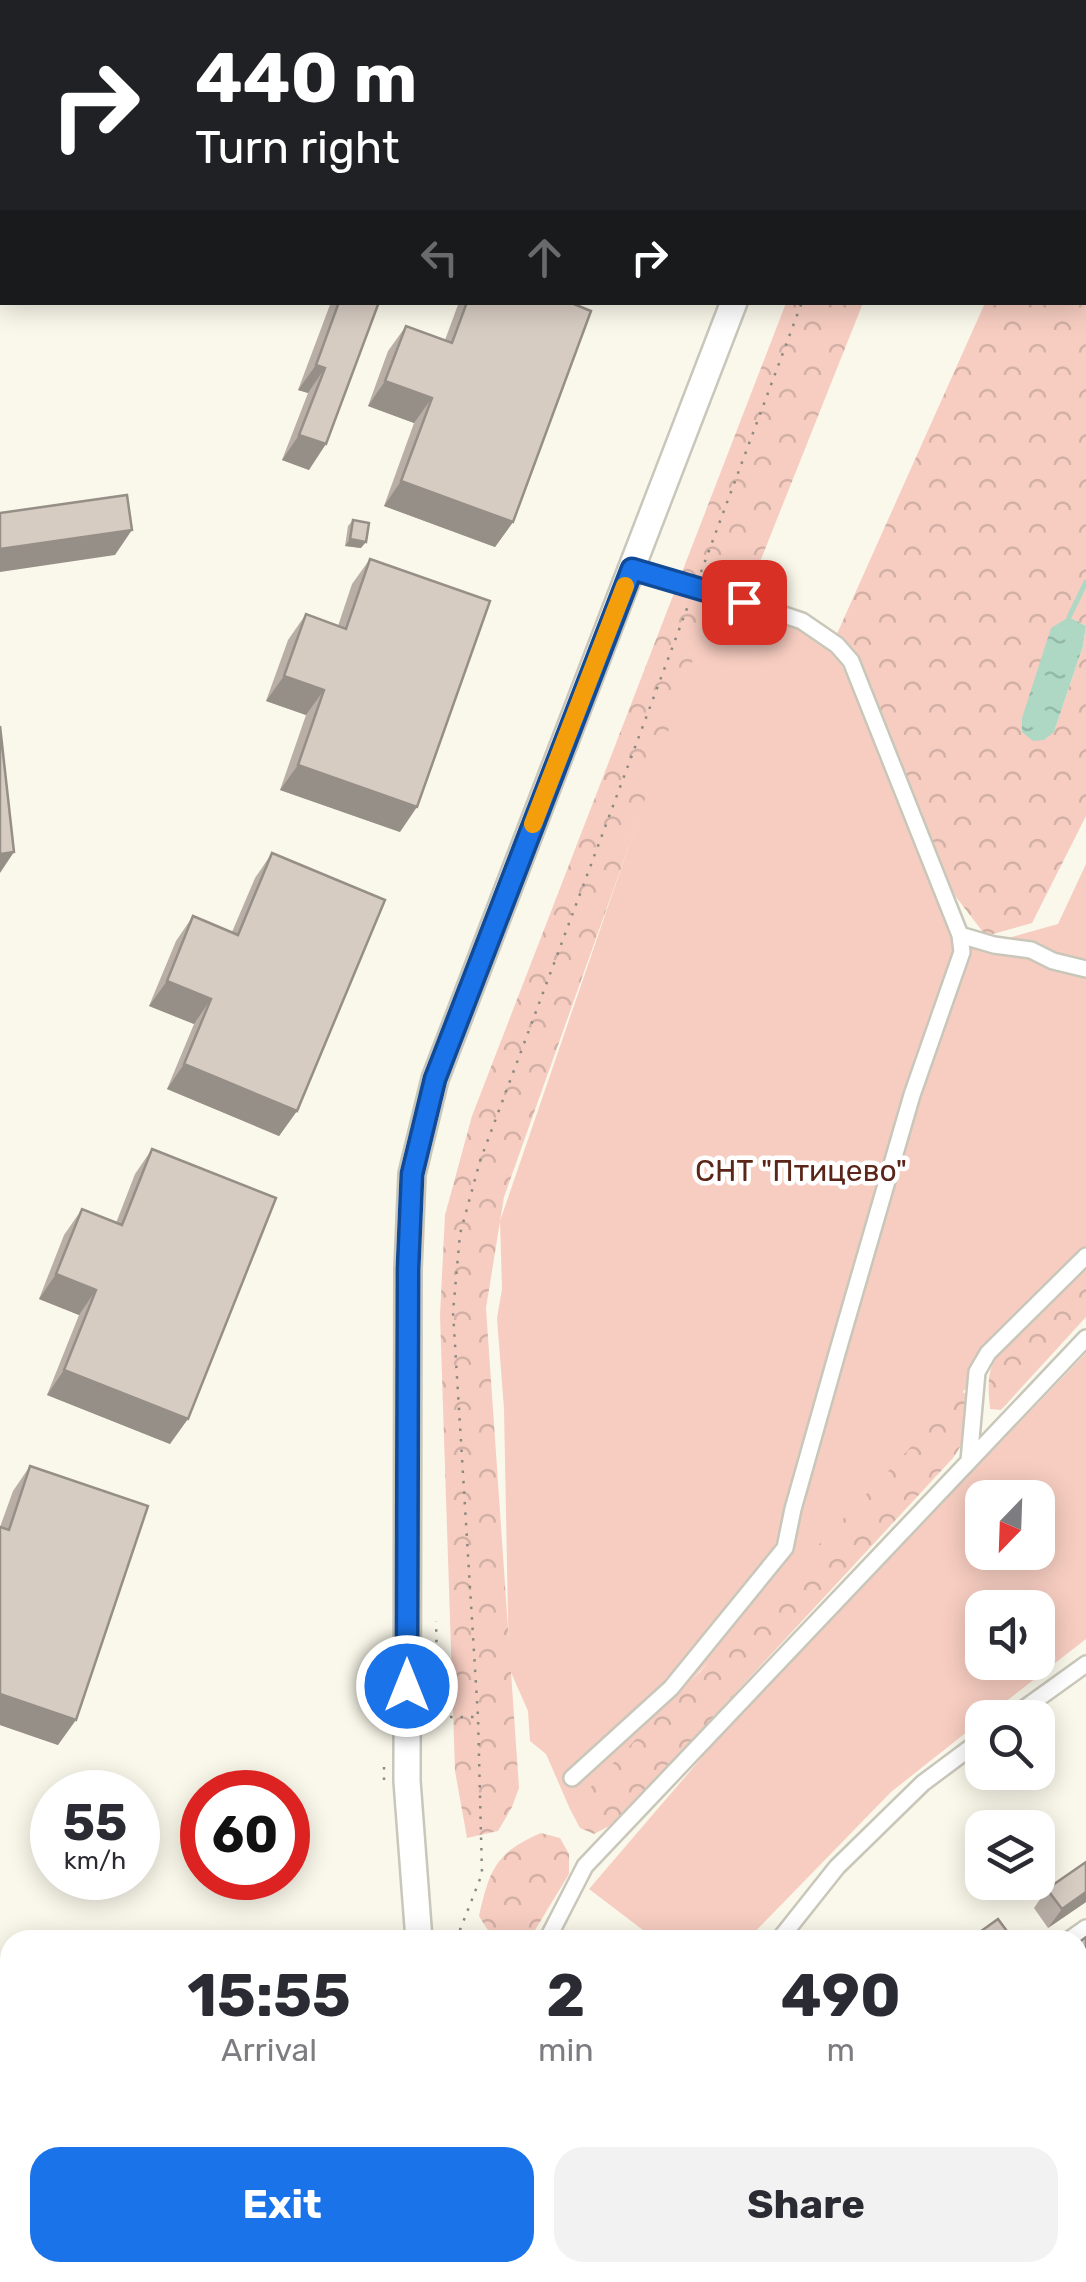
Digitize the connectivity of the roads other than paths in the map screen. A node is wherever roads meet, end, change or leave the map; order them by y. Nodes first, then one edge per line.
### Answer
1 (733, 305) edge
2 (632, 569) junction
3 (960, 935) junction
4 (1086, 970) edge
5 (1086, 1256) edge
6 (1086, 1338) edge
7 (969, 1461) junction
8 (1086, 1664) edge
9 (1035, 1700) edge
10 (965, 1751) edge
11 (572, 1778) dead end
12 (418, 1930) edge
13 (553, 1930) edge
14 (787, 1930) edge

1 - 2 main road
2 - 3 street
2 - 12 main road
3 - 4 street
3 - 11 street
5 - 7 street
6 - 7 street
7 - 13 street
8 - 9 street
10 - 14 street

